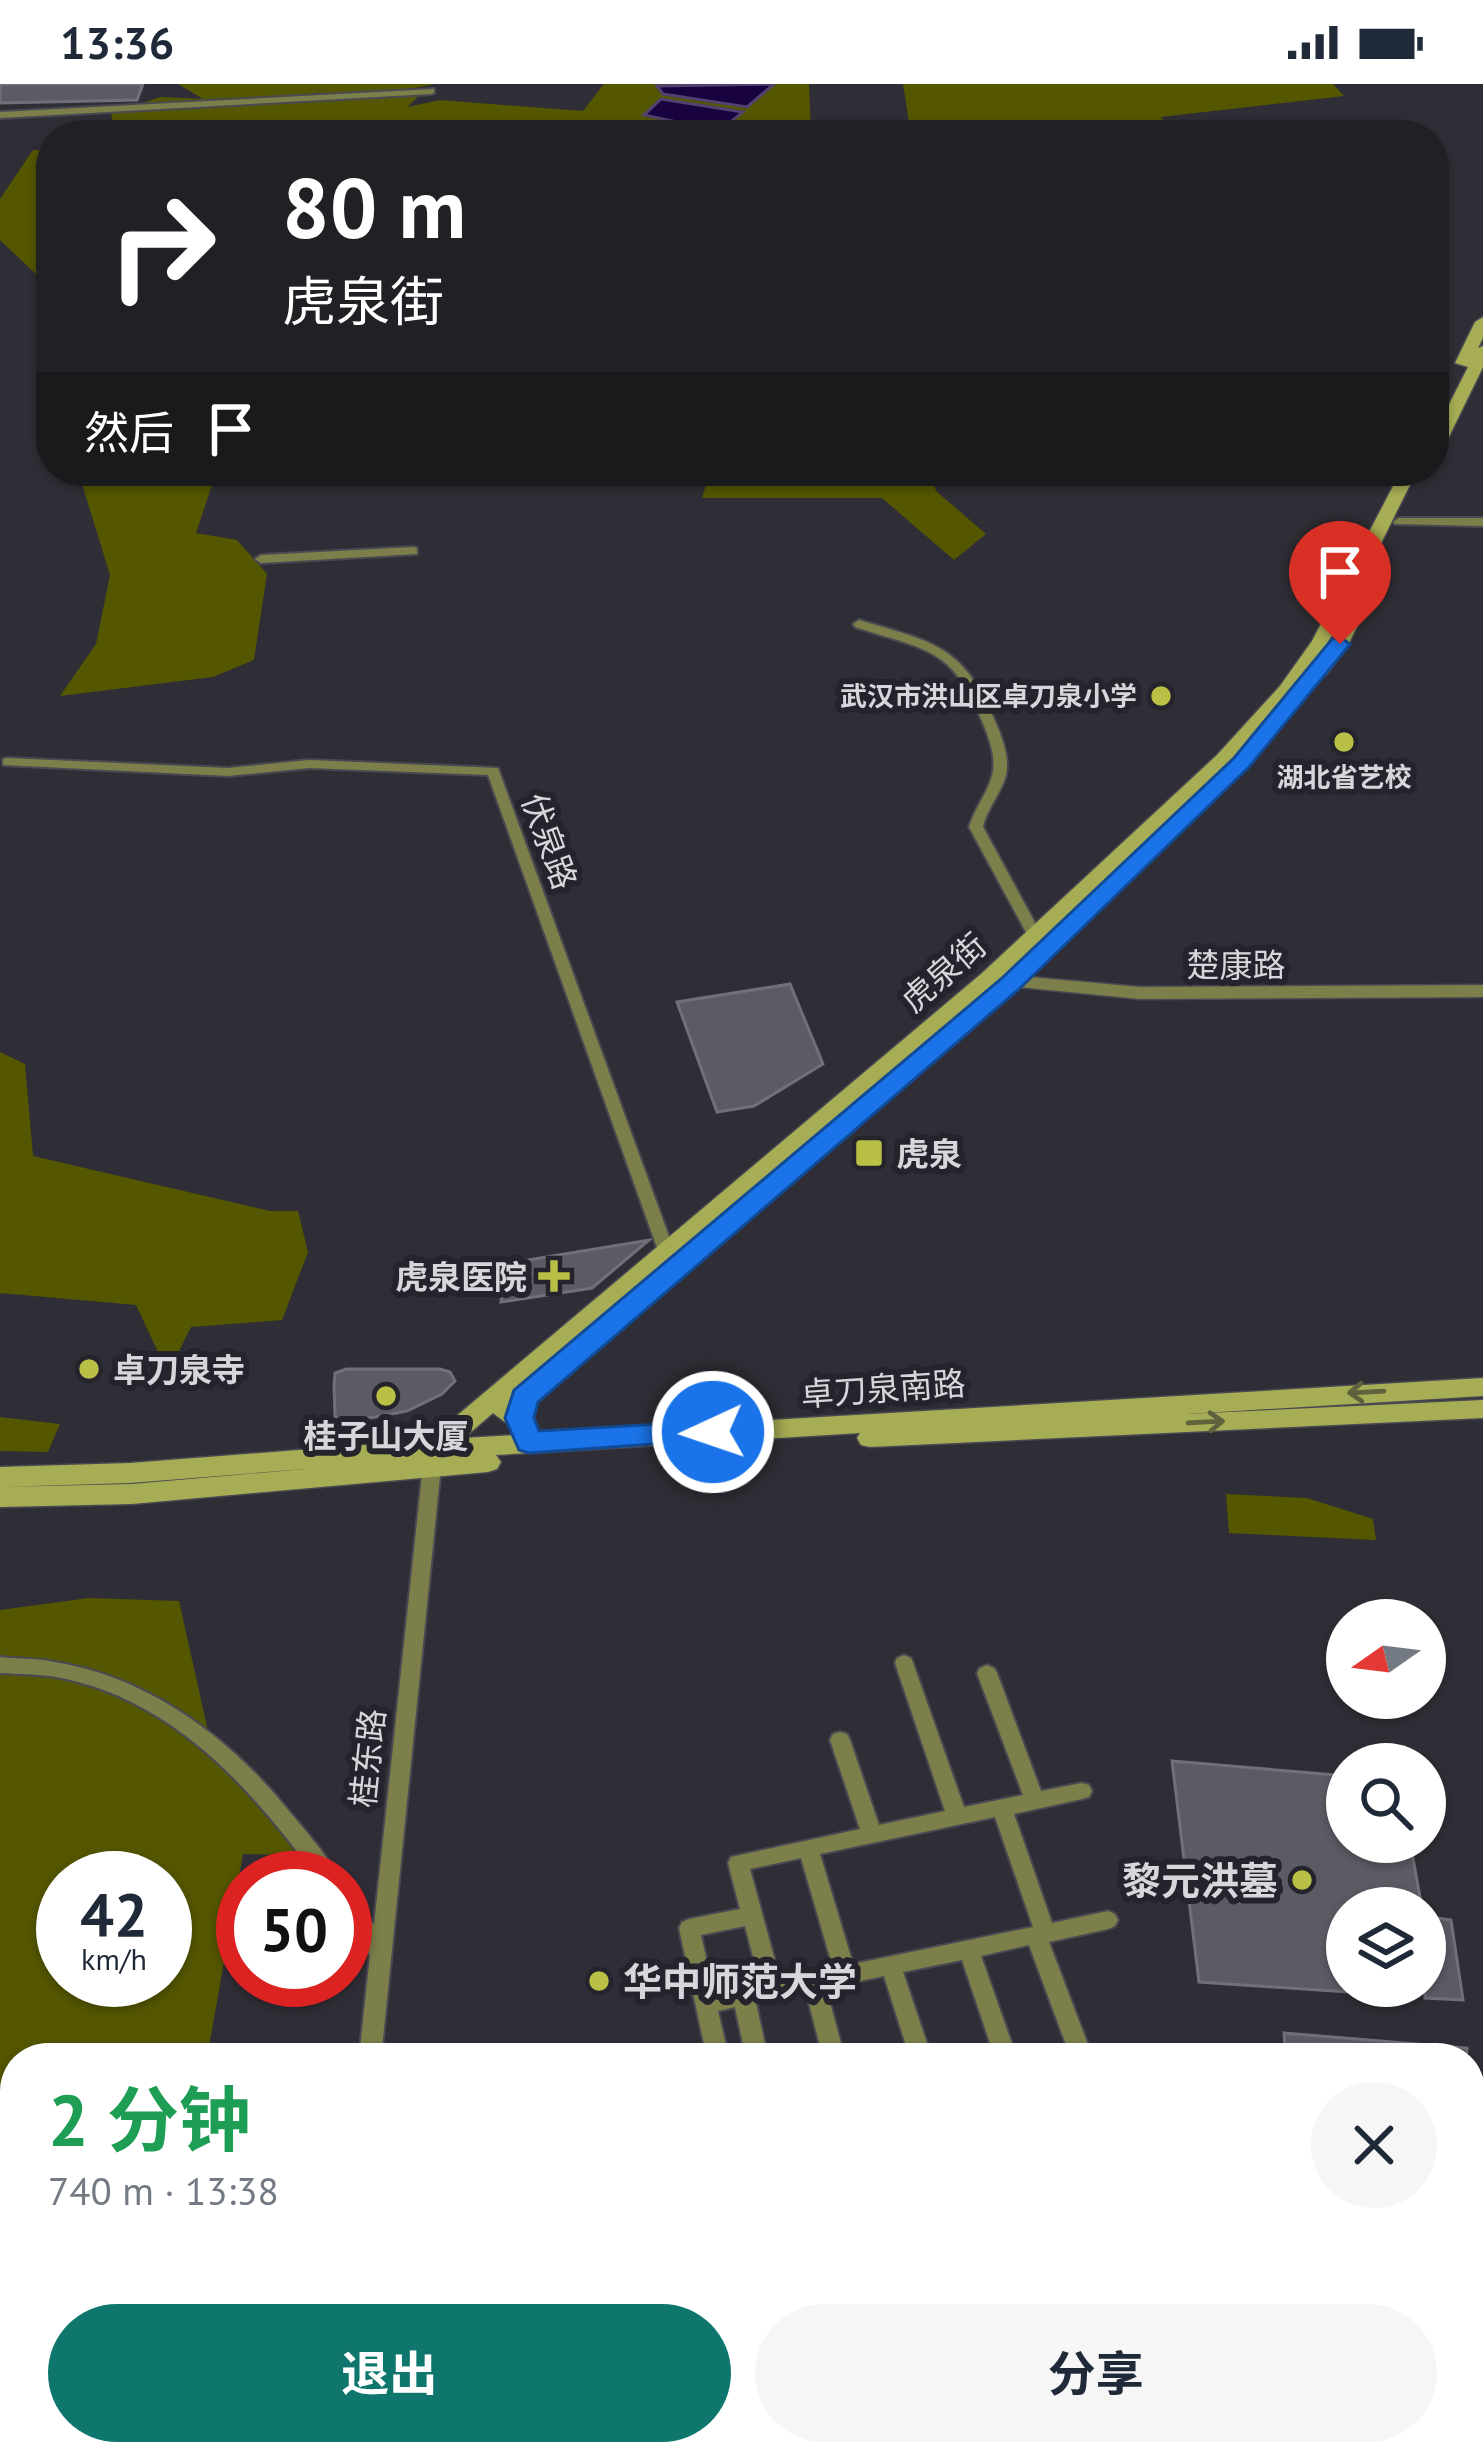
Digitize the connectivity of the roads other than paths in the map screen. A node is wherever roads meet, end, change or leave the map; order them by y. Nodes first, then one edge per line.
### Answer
1 (431, 91) dead end
2 (0, 115) edge
3 (1483, 322) edge
4 (1483, 350) edge
5 (1449, 391) edge
6 (1449, 420) edge
7 (1401, 486) edge
8 (1417, 486) edge
9 (1399, 522) junction
10 (1483, 522) edge
11 (413, 551) dead end
12 (261, 559) dead end
13 (859, 624) dead end
14 (8, 762) dead end
15 (1034, 934) junction
16 (999, 981) junction
17 (1483, 991) edge
18 (667, 1253) junction
19 (1483, 1387) edge
20 (524, 1397) junction
21 (1483, 1409) edge
22 (529, 1443) junction
23 (442, 1454) junction
24 (0, 1477) edge
25 (0, 1497) edge
26 (904, 1663) dead end
27 (0, 1665) edge
28 (987, 1673) dead end
29 (840, 1740) dead end
30 (1082, 1791) dead end
31 (1035, 1801) junction
32 (1001, 1808) junction
33 (957, 1817) junction
34 (872, 1835) junction
35 (808, 1849) junction
36 (310, 1851) edge
37 (750, 1916) junction
38 (1108, 1920) dead end
39 (1041, 1935) junction
40 (372, 1940) edge
41 (379, 1950) junction
42 (970, 1950) junction
43 (891, 1966) junction
44 (846, 1976) junction
45 (814, 1983) junction
46 (773, 1991) junction
47 (743, 1998) junction
48 (706, 2004) junction
49 (371, 2043) edge
50 (715, 2043) edge
51 (754, 2043) edge
52 (829, 2043) edge
53 (916, 2043) edge
54 (1001, 2043) edge
55 (1077, 2043) edge

1 - 2 street
3 - 5 main road
4 - 6 main road
7 - 15 main road, 虎泉街
8 - 9 main road, 虎泉街
9 - 10 street
9 - 16 main road, 虎泉街
11 - 12 street
13 - 15 street
14 - 18 street, 伏泉路
15 - 16 main road, 虎泉街
16 - 17 street, 楚康路
16 - 18 main road, 虎泉街
16 - 20 main road, 虎泉街
18 - 23 main road, 虎泉街
19 -> 22 main road, 卓刀泉南路
20 - 22 main road
20 - 23 main road, 虎泉街
23 -> 21 main road, 卓刀泉南路
22 - 23 main road, 卓刀泉南路
23 - 24 main road, 卓刀泉南路
23 - 25 main road, 卓刀泉南路
23 - 41 street, 桂东路
26 - 33 street
27 - 36 street
28 - 31 street
29 - 34 street
30 - 31 street
31 - 32 street
32 - 33 street
32 - 39 street
33 - 34 street
34 - 35 street
35 - 37 street
35 - 44 street
37 - 46 street
37 - 48 street
38 - 39 street
39 - 42 street
39 - 55 street
40 - 41 street
41 - 49 street, 桂东路
42 - 43 street
42 - 54 street
43 - 44 street
43 - 53 street
44 - 45 street
45 - 46 street
45 - 52 street
46 - 47 street
47 - 48 street
47 - 51 street
48 - 50 street

